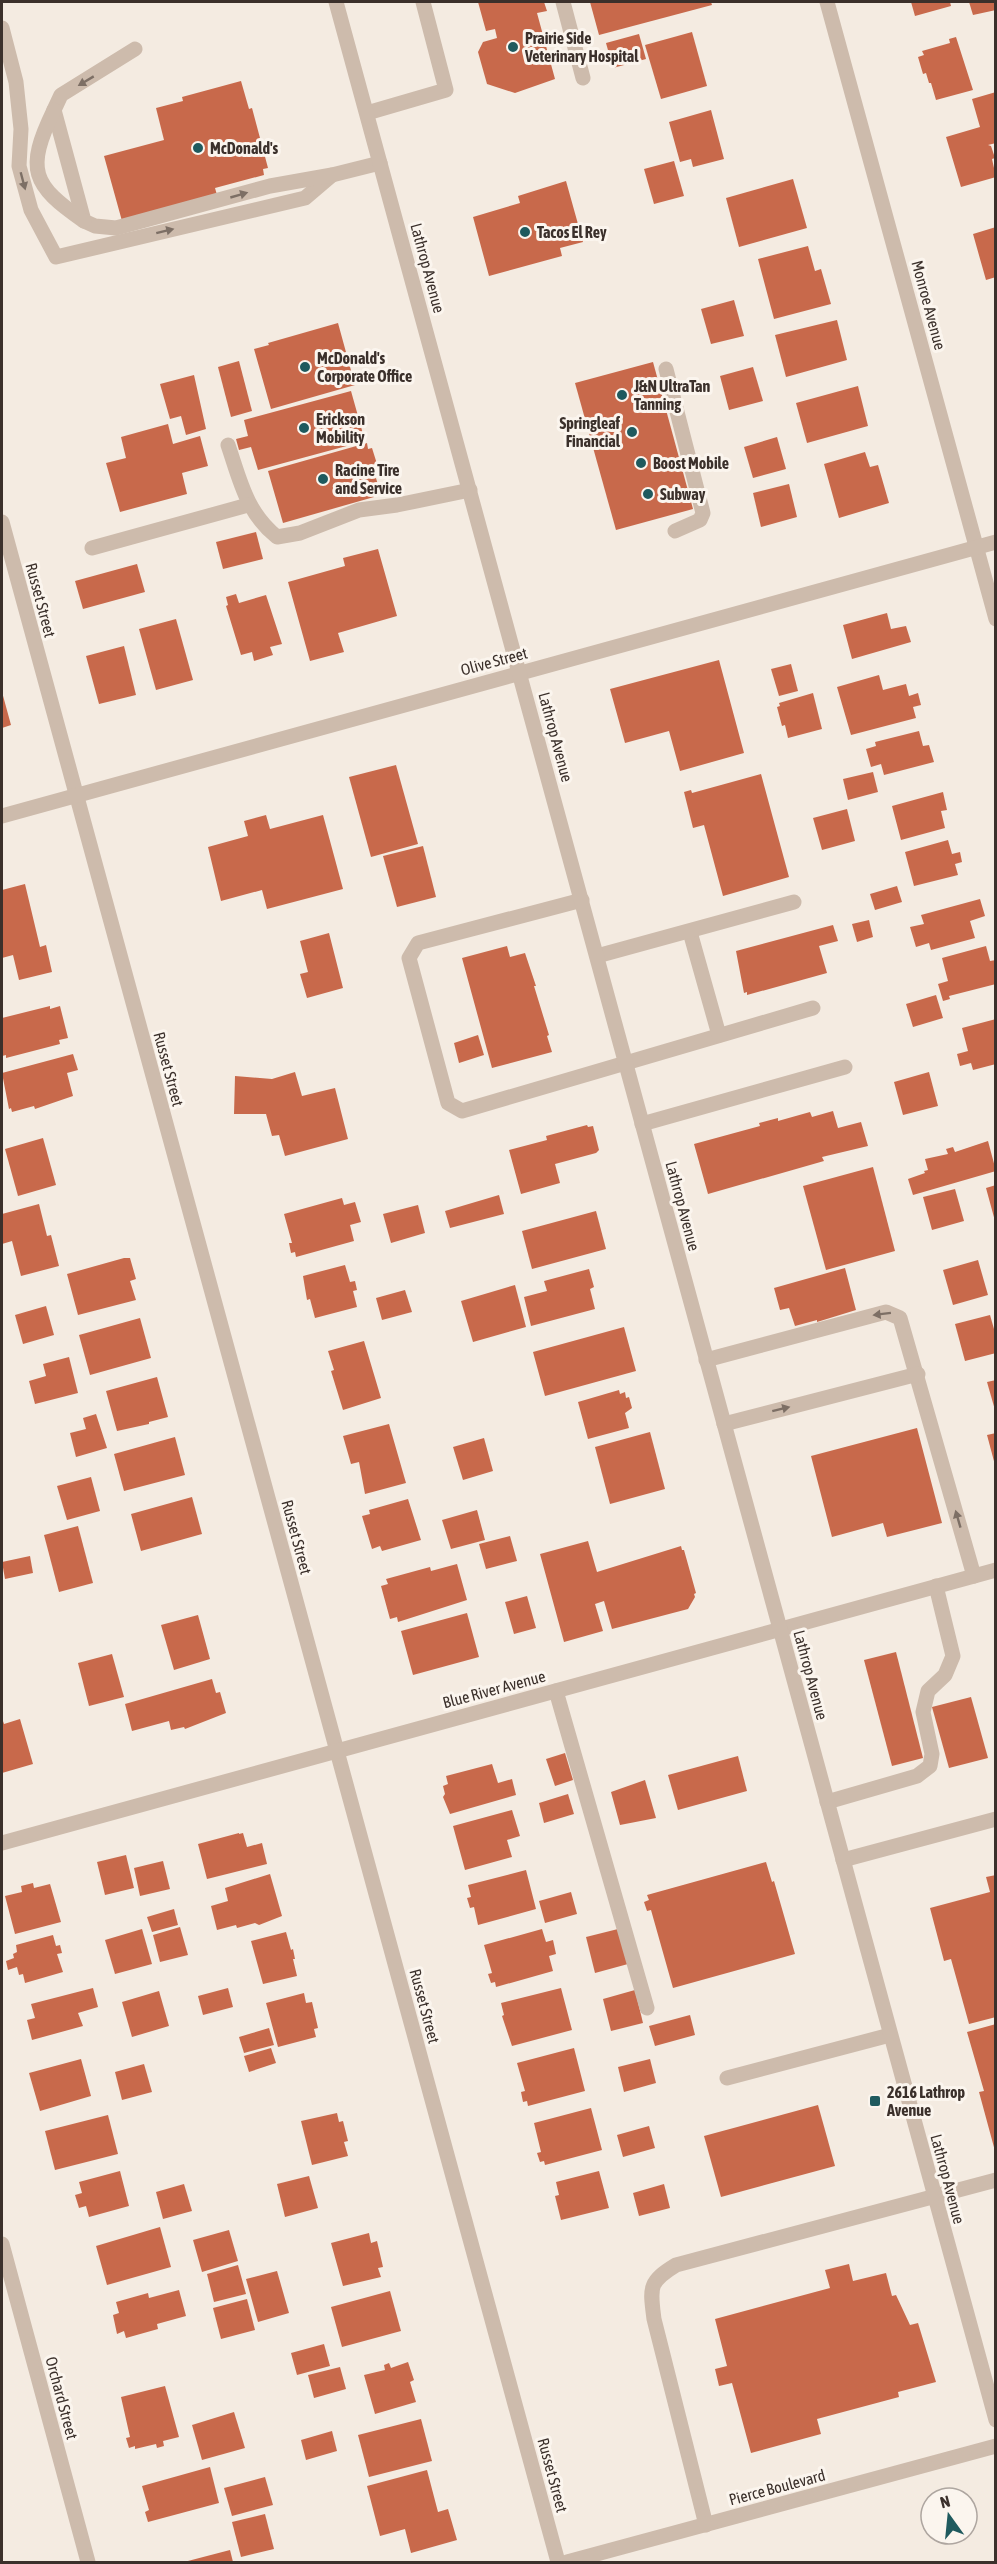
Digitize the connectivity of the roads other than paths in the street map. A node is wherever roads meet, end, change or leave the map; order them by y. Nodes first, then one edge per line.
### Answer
1 (336, 2) edge
2 (423, 2) edge
3 (563, 2) edge
4 (827, 2) edge
5 (2, 28) edge
6 (135, 49) dead end
7 (583, 78) dead end
8 (54, 110) junction
9 (367, 113) junction
10 (21, 129) junction
11 (38, 160) junction
12 (380, 163) junction
13 (332, 175) junction
14 (84, 221) junction
15 (666, 369) dead end
16 (228, 445) dead end
17 (470, 490) junction
18 (248, 505) junction
19 (2, 522) edge
20 (675, 531) dead end
21 (996, 542) edge
22 (976, 547) junction
23 (92, 548) dead end
24 (996, 619) edge
25 (519, 673) junction
26 (76, 795) junction
27 (2, 816) edge
28 (582, 900) junction
29 (794, 902) dead end
30 (690, 932) junction
31 (597, 956) junction
32 (813, 1008) dead end
33 (719, 1035) junction
34 (626, 1064) junction
35 (845, 1067) dead end
36 (642, 1124) junction
37 (706, 1360) junction
38 (918, 1374) junction
39 (724, 1424) junction
40 (996, 1570) edge
41 (974, 1576) junction
42 (936, 1586) junction
43 (780, 1629) junction
44 (556, 1691) junction
45 (337, 1751) junction
46 (827, 1802) junction
47 (996, 1819) edge
48 (2, 1843) edge
49 (843, 1860) junction
50 (647, 2008) dead end
51 (890, 2035) junction
52 (727, 2078) dead end
53 (996, 2180) edge
54 (934, 2196) junction
55 (2, 2244) edge
56 (996, 2420) edge
57 (996, 2446) edge
58 (706, 2525) junction
59 (88, 2562) edge
60 (558, 2562) edge
61 (567, 2562) edge

1 - 9 street, Lathrop Avenue
2 - 9 street
3 - 7 street
4 - 22 street, Monroe Avenue
5 - 10 street
6 -> 8 street
8 - 11 street
8 - 14 street
9 - 12 street, Lathrop Avenue
10 - 11 street
10 -> 13 street
11 - 14 street
12 - 13 street
12 - 17 street, Lathrop Avenue
14 -> 13 street
15 - 20 street
16 - 18 street
17 - 18 street
17 - 25 street, Lathrop Avenue
18 - 23 street
19 - 26 street, Russet Street
21 - 22 street, Olive Street
22 - 24 street, Monroe Avenue
22 - 25 street, Olive Street
25 - 26 street, Olive Street
25 - 28 street, Lathrop Avenue
26 - 27 street, Olive Street
26 - 45 street, Russet Street
28 - 31 street, Lathrop Avenue
28 - 34 street
29 - 30 street
30 - 31 street
30 - 33 street
31 - 34 street, Lathrop Avenue
32 - 33 street
33 - 34 street
34 - 36 street, Lathrop Avenue
35 - 36 street
36 - 37 street, Lathrop Avenue
38 -> 37 street
37 - 39 street, Lathrop Avenue
39 -> 38 street
41 -> 38 street
39 - 43 street, Lathrop Avenue
40 - 41 street, Blue River Avenue
41 - 42 street, Blue River Avenue
42 - 43 street, Blue River Avenue
42 - 46 street
43 - 44 street, Blue River Avenue
43 - 46 street, Lathrop Avenue
44 - 45 street, Blue River Avenue
44 - 50 street
45 - 48 street, Blue River Avenue
45 - 60 street, Russet Street
46 - 49 street, Lathrop Avenue
47 - 49 street
49 - 51 street, Lathrop Avenue
51 - 52 street
51 - 54 street, Lathrop Avenue
53 - 54 street
54 - 56 street, Lathrop Avenue
54 - 58 street
55 - 59 street, Orchard Street
57 - 58 street, Pierce Boulevard
58 - 61 street, Pierce Boulevard

